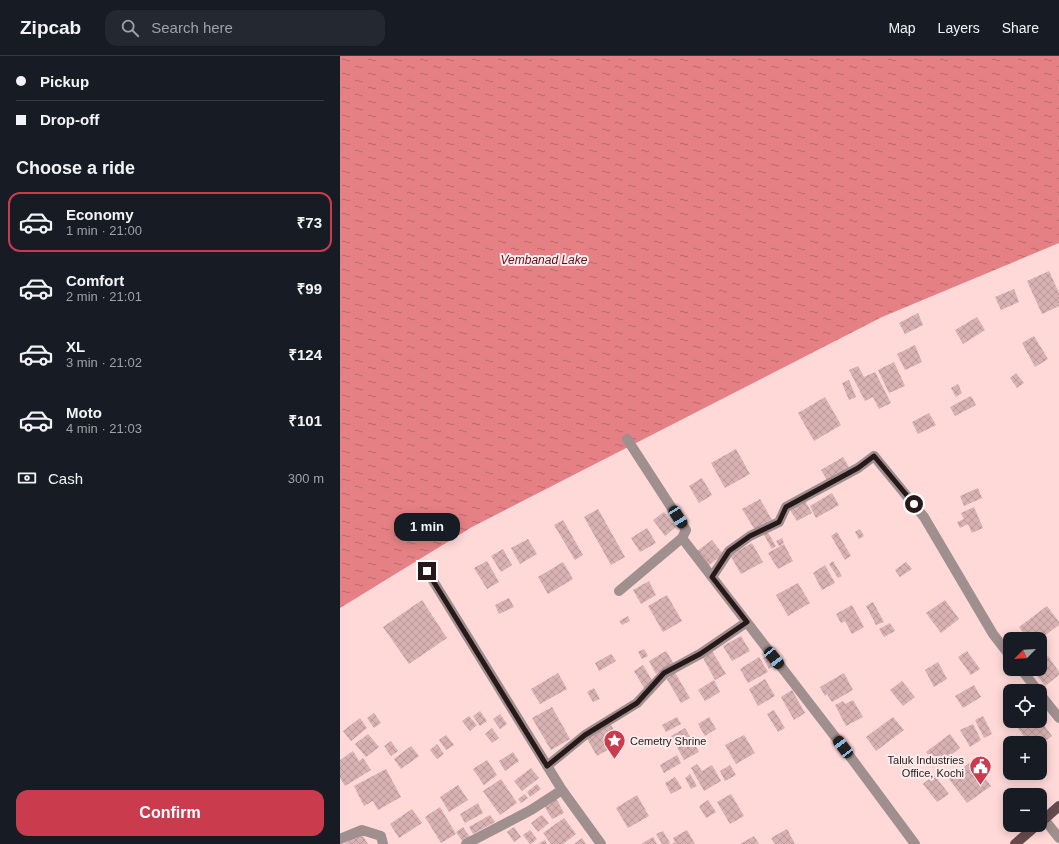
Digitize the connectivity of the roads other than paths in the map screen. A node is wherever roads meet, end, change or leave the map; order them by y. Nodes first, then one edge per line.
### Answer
1 (628, 439) dead end
2 (682, 538) junction
3 (427, 571) dead end
4 (712, 577) junction
5 (619, 591) dead end
6 (747, 622) junction
7 (1003, 647) edge
8 (1026, 676) edge
9 (1033, 684) edge
10 (1047, 703) edge
11 (1059, 718) edge
12 (547, 766) junction
13 (562, 790) junction
14 (1059, 806) edge
15 (1047, 816) edge
16 (1047, 828) edge
17 (1029, 832) edge
18 (1059, 838) edge
19 (340, 839) edge
20 (383, 844) edge
21 (466, 844) edge
22 (601, 844) edge
23 (915, 844) edge
24 (1015, 844) edge

1 - 2 street
2 - 4 street
2 - 5 street
3 - 12 street
4 - 6 street
4 - 7 street
6 - 12 street
6 - 23 street
8 - 9 street
10 - 11 street
12 - 13 street
13 - 21 street
13 - 22 street
14 - 15 main road
16 - 18 street
17 - 24 main road
19 - 20 street

